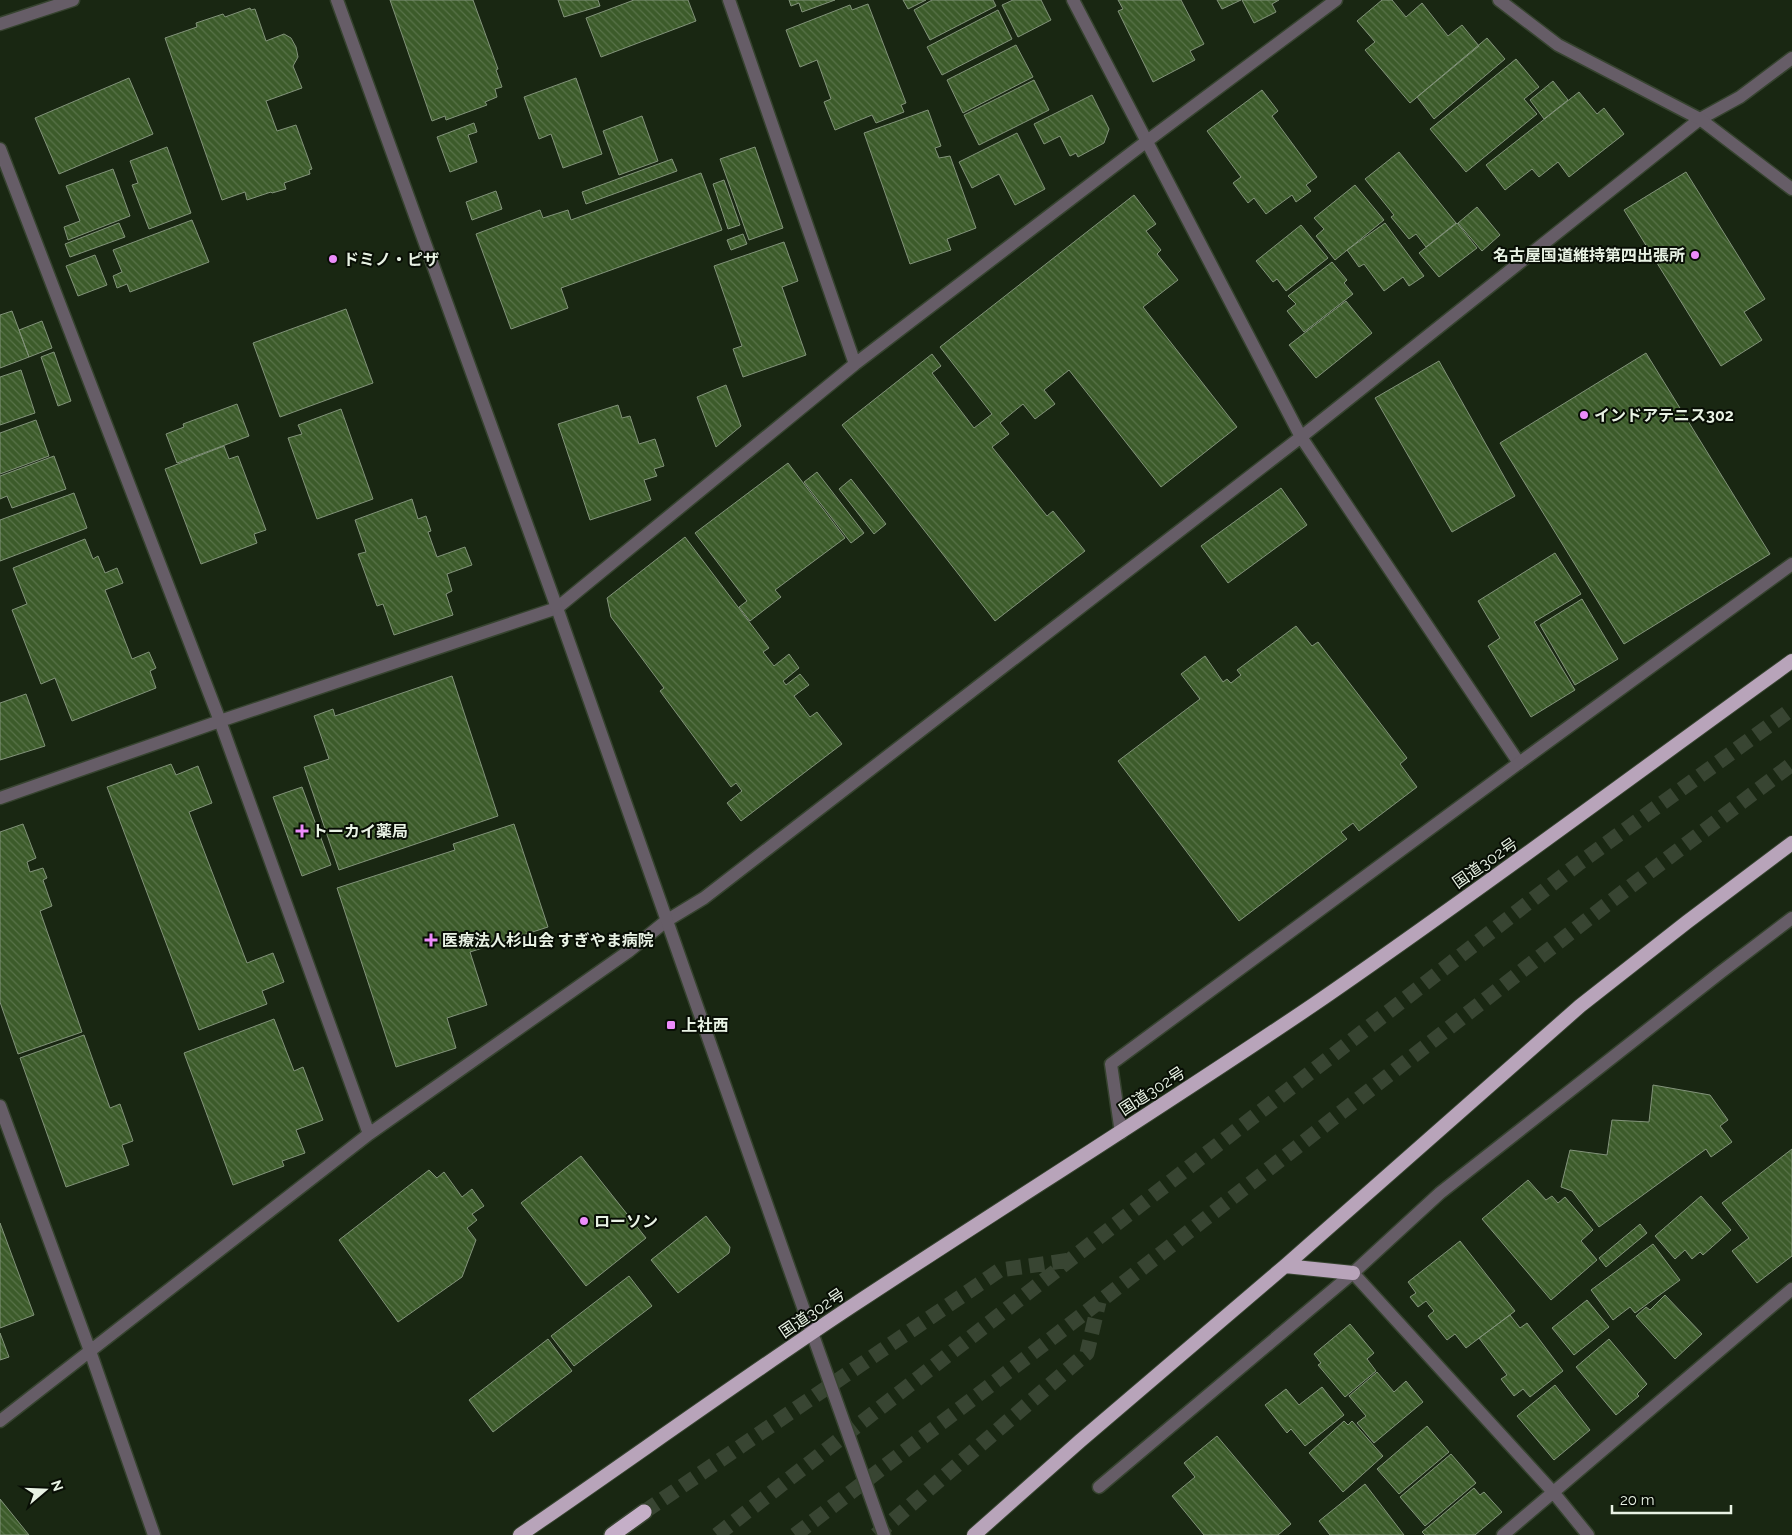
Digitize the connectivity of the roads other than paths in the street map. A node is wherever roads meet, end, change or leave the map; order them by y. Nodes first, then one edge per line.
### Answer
1 (73, 0) edge
2 (337, 0) edge
3 (729, 0) edge
4 (1073, 0) edge
5 (1336, 0) edge
6 (1499, 0) edge
7 (0, 24) edge
8 (1792, 58) edge
9 (1700, 119) junction
10 (1147, 141) junction
11 (0, 149) edge
12 (1792, 189) edge
13 (855, 364) junction
14 (1301, 438) junction
15 (1792, 564) edge
16 (557, 608) junction
17 (1792, 662) edge
18 (220, 721) junction
19 (1519, 763) junction
20 (0, 798) edge
21 (1792, 844) edge
22 (1792, 918) edge
23 (666, 921) junction
24 (0, 1106) edge
25 (1121, 1133) junction
26 (369, 1134) junction
27 (1284, 1266) junction
28 (1353, 1273) junction
29 (1792, 1289) edge
30 (812, 1334) junction
31 (90, 1351) junction
32 (0, 1421) edge
33 (1099, 1487) dead end
34 (1553, 1492) junction
35 (644, 1512) tunnel mouth
36 (154, 1535) edge
37 (520, 1535) edge
38 (612, 1535) edge
39 (884, 1535) edge
40 (974, 1535) edge
41 (1502, 1535) edge
42 (1588, 1535) edge

1 - 7 street
2 - 16 street
3 - 13 street
4 - 10 street
5 - 10 street
6 - 9 street
8 - 9 street
9 - 12 street
9 - 14 street
10 - 13 street
10 - 14 street
11 - 18 street
13 - 16 street
14 - 19 street
14 - 23 street
15 - 19 street
16 - 18 street
16 - 23 street
17 - 25 highway, 国道302号
18 - 20 street
18 - 26 street
19 - 25 street
21 - 27 highway
22 - 28 street
23 - 26 street
23 - 30 street
24 - 31 street
25 - 30 highway, 国道302号
26 - 31 street
27 - 28 highway
27 - 40 highway
28 - 33 street
28 - 34 street
29 - 34 street
30 - 37 highway, 国道302号
30 - 39 street
31 - 32 street
31 - 36 street
34 - 41 street
34 - 42 street
35 - 38 highway

